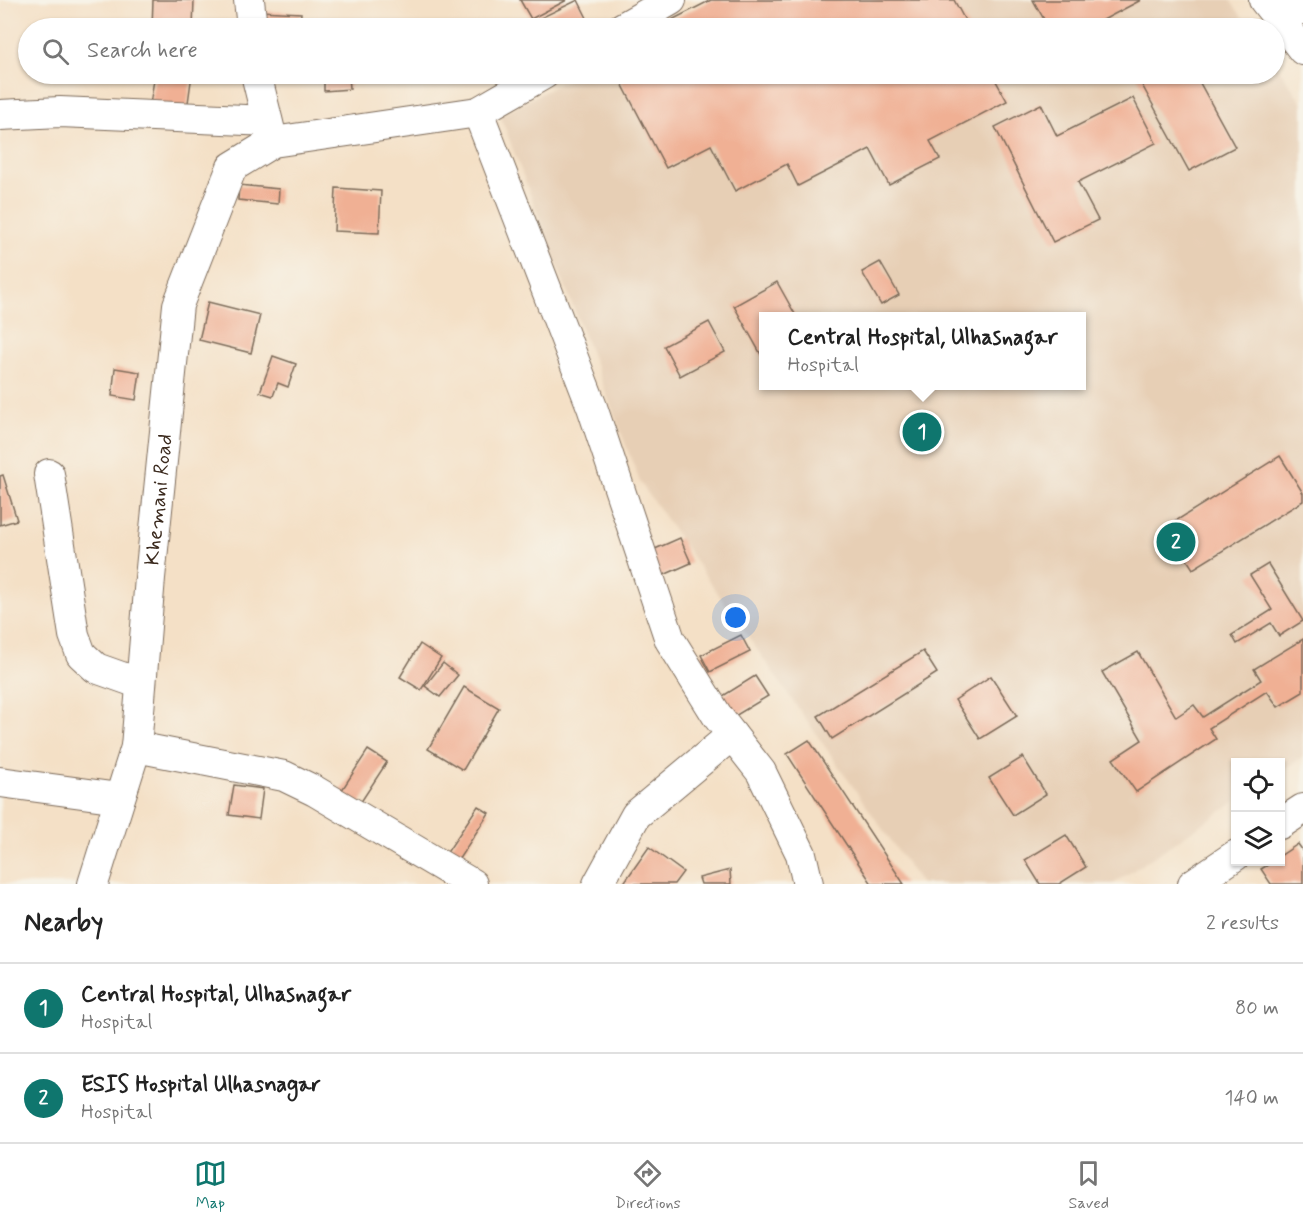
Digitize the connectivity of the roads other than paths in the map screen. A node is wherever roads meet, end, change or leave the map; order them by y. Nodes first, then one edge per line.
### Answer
1 (249, 0) edge
2 (1264, 0) edge
3 (1296, 0) edge
4 (667, 1) edge
5 (1303, 9) edge
6 (251, 18) edge
7 (639, 18) edge
8 (1278, 18) edge
9 (1285, 27) edge
10 (1303, 50) edge
11 (258, 84) edge
12 (527, 84) edge
13 (478, 112) junction
14 (0, 115) edge
15 (270, 131) junction
16 (49, 474) dead end
17 (141, 684) junction
18 (732, 735) junction
19 (136, 747) junction
20 (0, 782) edge
21 (119, 798) junction
22 (1303, 809) edge
23 (1285, 821) edge
24 (1231, 858) edge
25 (93, 884) edge
26 (472, 884) edge
27 (598, 884) edge
28 (808, 884) edge
29 (1193, 884) edge

1 - 6 street
2 - 8 street
3 - 5 street
4 - 7 street
9 - 10 street
11 - 15 street
12 - 13 street
13 - 15 street
13 - 18 street
14 - 15 street
15 - 17 street, Khemani Road
16 - 17 street
17 - 19 street, Khemani Road
18 - 27 street
18 - 28 street
19 - 21 street, Khemani Road
19 - 26 street
20 - 21 street
21 - 25 street, Khemani Road
22 - 23 street
24 - 29 street

